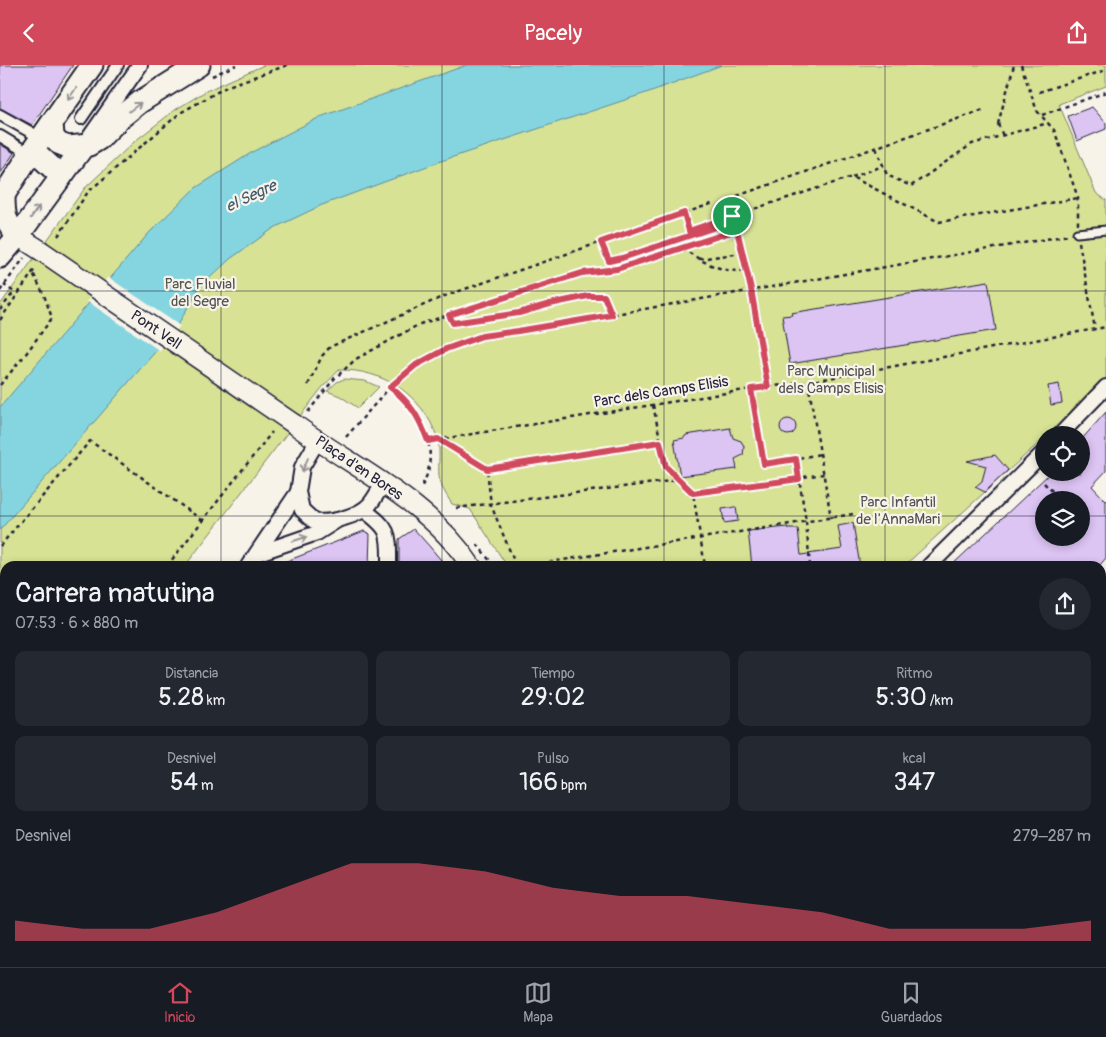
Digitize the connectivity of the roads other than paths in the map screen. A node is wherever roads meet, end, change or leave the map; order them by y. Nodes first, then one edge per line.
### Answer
1 (92, 65) edge
2 (118, 65) edge
3 (140, 65) edge
4 (199, 65) edge
5 (0, 115) edge
6 (81, 119) dead end
7 (0, 137) edge
8 (39, 142) junction
9 (83, 147) junction
10 (55, 178) junction
11 (2, 199) edge
12 (1106, 225) edge
13 (1106, 230) edge
14 (1088, 231) junction
15 (1078, 233) road end
16 (9, 235) edge
17 (0, 257) edge
18 (1106, 387) edge
19 (301, 418) joint
20 (1069, 426) edge
21 (318, 440) junction
22 (1035, 460) edge
23 (383, 484) junction
24 (298, 492) junction
25 (364, 510) junction
26 (338, 520) junction
27 (259, 553) junction
28 (252, 561) edge
29 (389, 561) edge
30 (467, 561) edge
31 (934, 561) edge

1 -> 8 main road
2 - 6 street
3 - 9 street
9 -> 4 main road
5 - 8 street
7 - 8 street
8 - 9 main road
8 - 10 main road
8 - 11 main road
9 - 10 main road
16 -> 10 main road
11 - 16 main road
12 - 14 lane
13 - 14 lane
14 - 15 lane
16 - 17 main road
16 - 19 main road, Pont Vell, bridge
18 - 20 street
19 - 21 main road, Plaça d'en Bores
21 - 23 main road, Plaça d'en Bores
21 -> 24 street
22 - 31 street
23 - 25 street
23 - 30 main road, Plaça d'en Bores
24 - 26 street
24 - 27 street
25 - 26 street
25 - 29 street
27 -> 26 street
27 - 28 street

